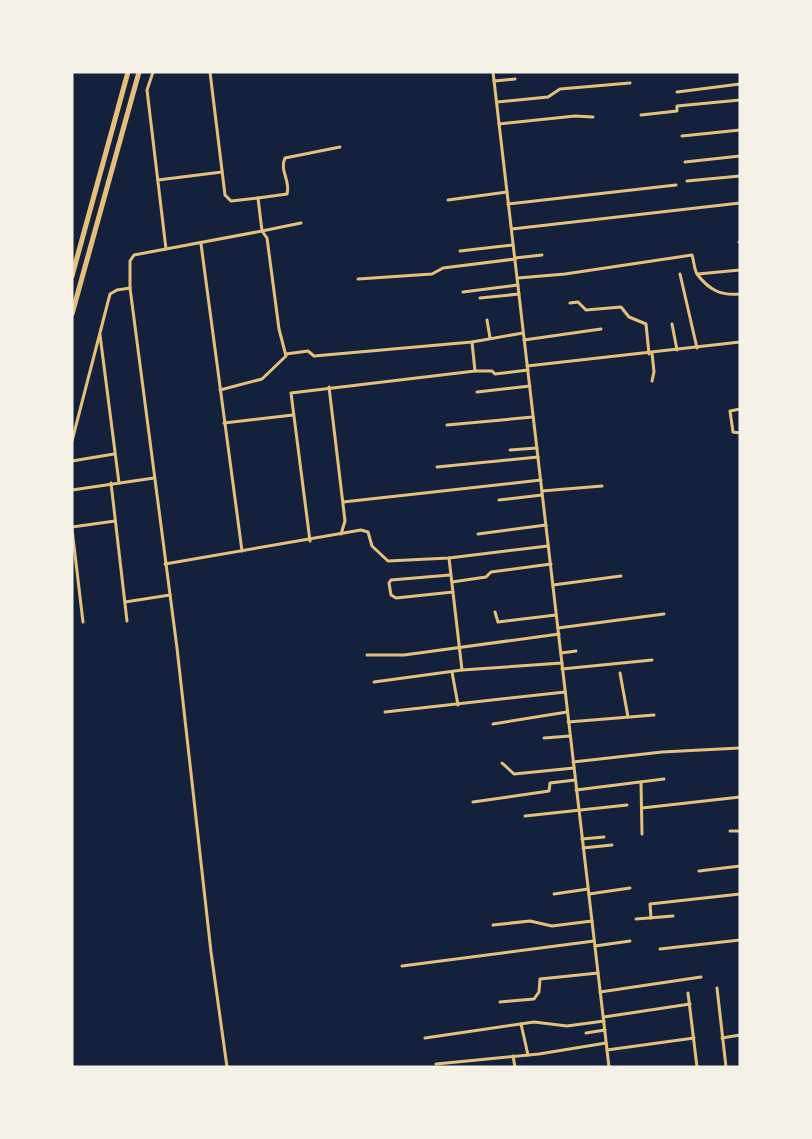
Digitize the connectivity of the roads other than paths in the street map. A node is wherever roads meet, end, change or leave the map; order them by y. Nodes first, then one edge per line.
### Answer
1 (128, 72) edge
2 (139, 72) edge
3 (153, 72) edge
4 (210, 72) edge
5 (493, 72) edge
6 (515, 79) dead end
7 (494, 81) junction
8 (630, 83) dead end
9 (740, 84) edge
10 (677, 92) dead end
11 (740, 99) edge
12 (496, 102) junction
13 (641, 115) dead end
14 (593, 117) dead end
15 (499, 124) junction
16 (740, 130) edge
17 (682, 136) dead end
18 (340, 147) dead end
19 (740, 156) edge
20 (685, 162) dead end
21 (222, 172) junction
22 (740, 176) edge
23 (158, 180) junction
24 (687, 181) dead end
25 (676, 185) dead end
26 (507, 192) junction
27 (258, 198) junction
28 (448, 200) dead end
29 (740, 203) edge
30 (508, 204) junction
31 (301, 223) dead end
32 (511, 229) junction
33 (262, 231) junction
34 (201, 244) junction
35 (513, 245) junction
36 (166, 249) junction
37 (460, 251) dead end
38 (542, 255) dead end
39 (515, 259) junction
40 (740, 270) edge
41 (680, 274) dead end
42 (698, 274) junction
43 (72, 276) edge
44 (358, 279) dead end
45 (517, 279) junction
46 (518, 285) junction
47 (130, 288) junction
48 (462, 292) dead end
49 (519, 294) junction
50 (740, 294) edge
51 (480, 298) dead end
52 (570, 303) dead end
53 (72, 314) edge
54 (487, 320) dead end
55 (672, 324) dead end
56 (601, 330) dead end
57 (100, 333) junction
58 (524, 333) junction
59 (490, 338) junction
60 (524, 339) junction
61 (472, 342) junction
62 (740, 342) edge
63 (697, 348) junction
64 (677, 350) junction
65 (651, 353) junction
66 (286, 354) junction
67 (528, 368) junction
68 (475, 371) junction
69 (652, 381) dead end
70 (329, 386) junction
71 (530, 386) junction
72 (220, 390) junction
73 (477, 392) dead end
74 (740, 410) edge
75 (293, 415) junction
76 (533, 417) junction
77 (224, 423) junction
78 (447, 425) dead end
79 (740, 433) edge
80 (72, 441) edge
81 (537, 448) junction
82 (510, 450) dead end
83 (114, 454) junction
84 (538, 457) junction
85 (72, 460) edge
86 (437, 467) dead end
87 (154, 478) junction
88 (541, 480) junction
89 (111, 483) junction
90 (119, 483) junction
91 (602, 486) dead end
92 (72, 490) edge
93 (542, 493) junction
94 (499, 500) dead end
95 (343, 502) junction
96 (116, 521) junction
97 (546, 525) junction
98 (72, 528) edge
99 (341, 534) junction
100 (478, 534) dead end
101 (310, 541) junction
102 (548, 546) junction
103 (242, 551) junction
104 (449, 558) junction
105 (165, 564) junction
106 (550, 564) junction
107 (450, 575) junction
108 (621, 576) dead end
109 (452, 582) junction
110 (553, 585) junction
111 (453, 592) junction
112 (170, 595) junction
113 (125, 602) junction
114 (495, 612) dead end
115 (664, 614) dead end
116 (556, 615) junction
117 (127, 621) dead end
118 (83, 622) dead end
119 (558, 628) junction
120 (559, 634) junction
121 (460, 647) junction
122 (576, 651) dead end
123 (561, 652) junction
124 (367, 655) dead end
125 (652, 660) dead end
126 (562, 663) junction
127 (562, 669) junction
128 (462, 670) junction
129 (452, 672) junction
130 (620, 673) dead end
131 (374, 682) dead end
132 (565, 692) junction
133 (458, 705) junction
134 (385, 712) dead end
135 (567, 712) junction
136 (654, 716) dead end
137 (628, 717) junction
138 (568, 722) junction
139 (493, 724) dead end
140 (570, 736) junction
141 (544, 738) dead end
142 (740, 748) edge
143 (573, 762) junction
144 (502, 763) dead end
145 (574, 768) junction
146 (664, 779) dead end
147 (575, 780) junction
148 (641, 782) junction
149 (576, 790) junction
150 (740, 797) edge
151 (473, 802) dead end
152 (627, 805) dead end
153 (642, 808) junction
154 (579, 810) junction
155 (525, 816) dead end
156 (730, 831) dead end
157 (740, 831) edge
158 (642, 834) dead end
159 (604, 837) dead end
160 (582, 839) junction
161 (612, 845) dead end
162 (583, 848) junction
163 (740, 866) edge
164 (699, 871) dead end
165 (630, 888) dead end
166 (588, 892) junction
167 (554, 894) dead end
168 (740, 894) edge
169 (673, 916) dead end
170 (651, 918) junction
171 (636, 920) dead end
172 (592, 921) junction
173 (493, 926) dead end
174 (740, 940) edge
175 (594, 941) junction
176 (630, 941) dead end
177 (595, 946) junction
178 (660, 949) dead end
179 (402, 966) dead end
180 (598, 973) junction
181 (701, 977) dead end
182 (717, 988) dead end
183 (600, 992) junction
184 (688, 993) dead end
185 (500, 1002) dead end
186 (690, 1004) junction
187 (604, 1019) junction
188 (521, 1024) junction
189 (605, 1030) junction
190 (586, 1033) dead end
191 (740, 1035) edge
192 (425, 1038) dead end
193 (694, 1038) junction
194 (722, 1038) junction
195 (606, 1043) junction
196 (607, 1050) junction
197 (528, 1055) junction
198 (513, 1056) junction
199 (436, 1064) dead end
200 (227, 1067) edge
201 (514, 1067) edge
202 (609, 1067) edge
203 (697, 1067) edge
204 (726, 1067) edge

1 - 43 highway
2 - 53 highway
3 - 23 street
4 - 21 street
5 - 7 street
6 - 7 street
7 - 12 street
8 - 12 street
9 - 10 street
11 - 13 street
12 - 15 street
14 - 15 street
15 - 26 street
16 - 17 street
18 - 27 street
19 - 20 street
21 - 23 street
21 - 27 street
22 - 24 street
23 - 36 street
25 - 30 street
26 - 28 street
26 - 30 street
27 - 33 street
29 - 32 street
30 - 32 street
31 - 33 street
32 - 35 street
33 - 34 street
33 - 66 street
34 - 36 street
34 - 72 street
35 - 37 street
35 - 39 street
36 - 47 street
38 - 39 street
39 - 44 street
39 - 45 street
40 - 42 street
41 - 63 street
42 - 45 street
42 - 50 street
45 - 46 street
46 - 48 street
46 - 49 street
47 - 57 street
47 - 87 street
49 - 51 street
49 - 58 street
52 - 65 street
54 - 59 street
55 - 64 street
56 - 60 street
57 - 80 street
57 - 83 street
58 - 59 street
58 - 60 street
59 - 61 street
60 - 67 street
61 - 66 street
61 - 68 street
62 - 63 street
63 - 64 street
64 - 65 street
65 - 67 street
65 - 69 street
66 - 72 street
67 - 68 street
67 - 71 street
68 - 70 street
70 - 75 street
70 - 95 street
71 - 73 street
71 - 76 street
72 - 77 street
74 - 79 street
75 - 77 street
75 - 101 street
76 - 78 street
76 - 81 street
77 - 103 street
81 - 82 street
81 - 84 street
83 - 85 street
83 - 90 street
84 - 86 street
84 - 88 street
87 - 90 street
87 - 105 street
88 - 93 street
88 - 95 street
89 - 90 street
89 - 92 street
89 - 96 street
91 - 93 street
93 - 94 street
93 - 97 street
95 - 99 street
96 - 98 street
96 - 113 street
97 - 100 street
97 - 102 street
98 - 118 street
99 - 101 street
99 - 104 street
101 - 103 street
102 - 104 street
102 - 106 street
103 - 105 street
104 - 107 street
105 - 112 street
106 - 109 street
106 - 110 street
107 - 109 street
107 - 111 street
108 - 110 street
109 - 111 street
110 - 116 street
111 - 121 street
112 - 113 street
112 - 200 street
113 - 117 street
114 - 116 street
115 - 119 street
116 - 119 street
119 - 120 street
120 - 121 street
120 - 123 street
121 - 124 street
121 - 128 street
122 - 123 street
123 - 126 street
125 - 127 street
126 - 127 street
126 - 128 street
127 - 132 street
128 - 129 street
129 - 131 street
129 - 133 street
130 - 137 street
132 - 133 street
132 - 135 street
133 - 134 street
135 - 138 street
135 - 139 street
136 - 137 street
137 - 138 street
138 - 140 street
140 - 141 street
140 - 143 street
142 - 143 street
143 - 145 street
144 - 145 street
145 - 147 street
146 - 148 street
147 - 149 street
147 - 151 street
148 - 149 street
148 - 153 street
149 - 154 street
150 - 153 street
152 - 154 street
153 - 158 street
154 - 155 street
154 - 160 street
156 - 157 street
159 - 160 street
160 - 162 street
161 - 162 street
162 - 166 street
163 - 164 street
165 - 166 street
166 - 167 street
166 - 172 street
168 - 170 street
169 - 170 street
170 - 171 street
172 - 173 street
172 - 175 street
174 - 178 street
175 - 177 street
175 - 179 street
176 - 177 street
177 - 180 street
180 - 183 street
180 - 185 street
181 - 183 street
182 - 194 street
183 - 187 street
184 - 186 street
186 - 187 street
186 - 193 street
187 - 188 street
187 - 189 street
188 - 192 street
188 - 197 street
189 - 190 street
189 - 195 street
191 - 194 street
193 - 196 street
193 - 203 street
194 - 204 street
195 - 196 street
195 - 197 street
196 - 202 street
197 - 198 street
198 - 199 street
198 - 201 street

